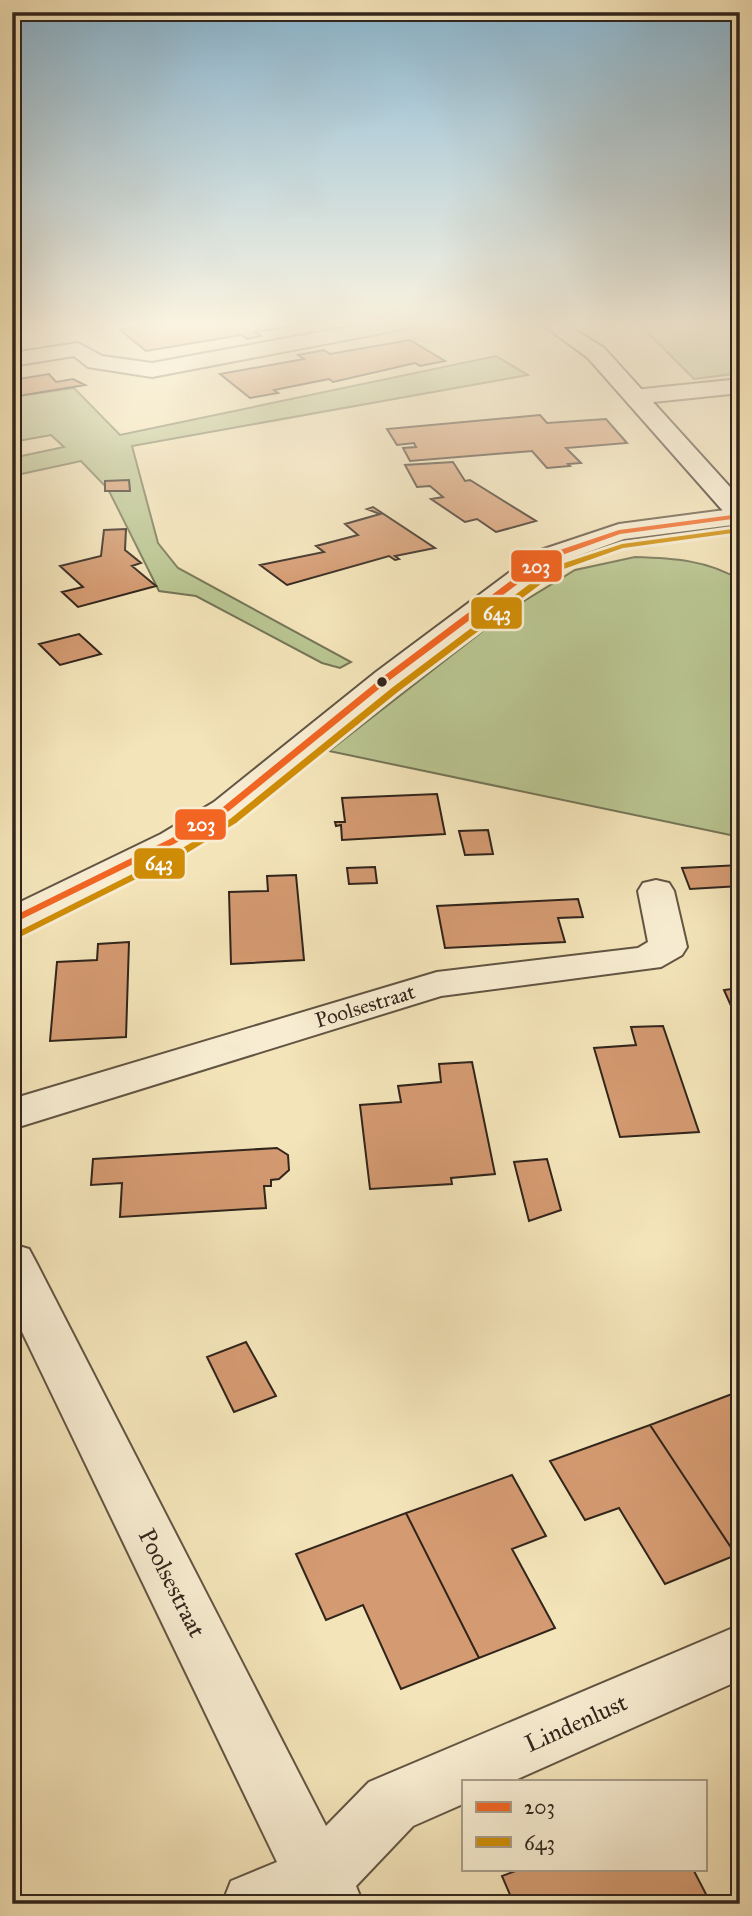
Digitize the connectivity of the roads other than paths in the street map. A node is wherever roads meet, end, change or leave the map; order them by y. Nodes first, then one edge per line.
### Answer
1 (648, 411) edge
2 (740, 515) edge
3 (740, 534) edge
4 (548, 557) junction
5 (656, 891) dead end
6 (12, 921) edge
7 (12, 1114) edge
8 (12, 1262) edge
9 (740, 1652) edge
10 (325, 1891) edge
11 (254, 1904) edge

1 - 2 street
2 - 4 street
3 - 4 street
4 - 6 street
5 - 7 street, Poolsestraat
8 - 10 street, Poolsestraat
9 - 10 street, Lindenlust
10 - 11 street

